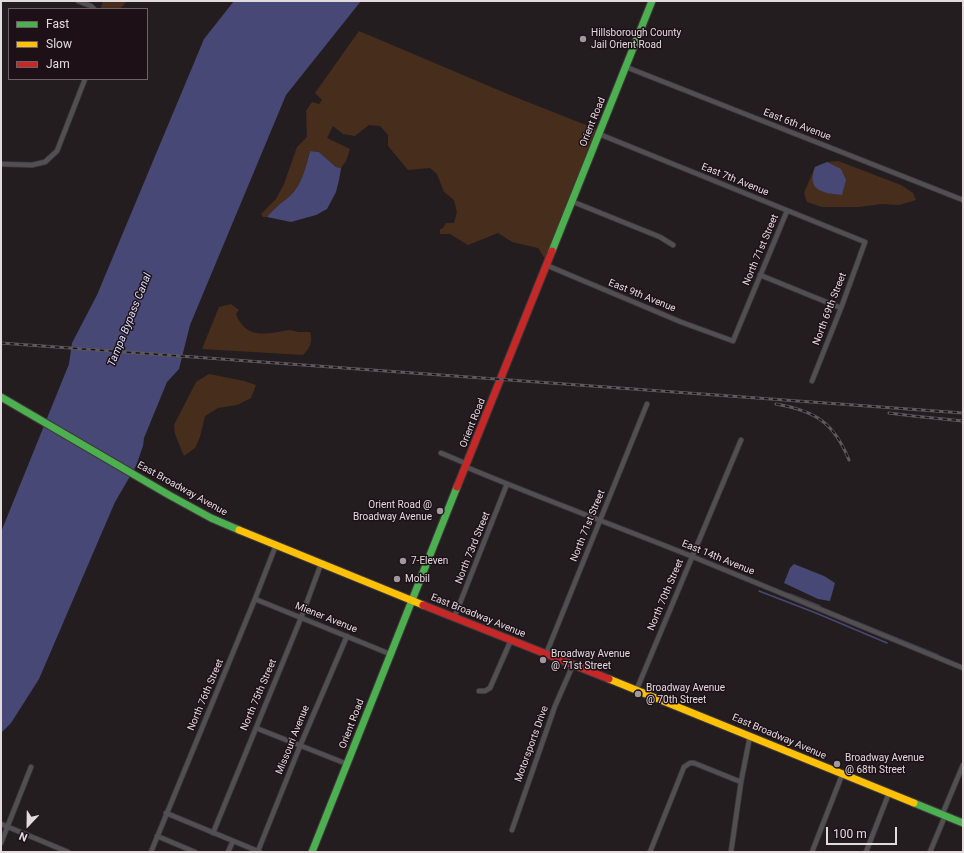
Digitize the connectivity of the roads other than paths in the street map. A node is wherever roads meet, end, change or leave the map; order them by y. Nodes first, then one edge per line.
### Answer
1 (78, 1) edge
2 (652, 1) edge
3 (93, 8) edge
4 (626, 67) junction
5 (85, 80) edge
6 (599, 134) junction
7 (1, 164) edge
8 (963, 200) edge
9 (572, 201) junction
10 (787, 211) junction
11 (865, 242) joint
12 (673, 245) dead end
13 (546, 265) junction
14 (760, 275) junction
15 (841, 308) junction
16 (733, 341) joint
17 (812, 381) dead end
18 (1, 397) edge
19 (647, 404) dead end
20 (741, 440) dead end
21 (441, 453) dead end
22 (466, 465) junction
23 (508, 484) junction
24 (601, 520) junction
25 (276, 545) junction
26 (692, 557) junction
27 (322, 564) junction
28 (256, 599) junction
29 (411, 600) junction
30 (301, 618) junction
31 (454, 618) junction
32 (347, 636) junction
33 (512, 640) junction
34 (390, 654) junction
35 (546, 654) junction
36 (573, 665) junction
37 (963, 668) edge
38 (479, 691) dead end
39 (636, 691) junction
40 (256, 728) junction
41 (750, 736) junction
42 (300, 746) junction
43 (347, 764) junction
44 (963, 764) edge
45 (31, 767) dead end
46 (842, 775) junction
47 (741, 782) junction
48 (889, 793) junction
49 (166, 814) junction
50 (943, 815) junction
51 (963, 823) edge
52 (1, 824) edge
53 (7, 827) junction
54 (512, 830) dead end
55 (213, 833) junction
56 (157, 836) junction
57 (233, 841) junction
58 (1, 843) edge
59 (68, 852) edge
60 (151, 852) edge
61 (195, 852) edge
62 (228, 852) edge
63 (259, 852) edge
64 (312, 852) edge
65 (650, 852) edge
66 (730, 852) edge
67 (812, 852) edge
68 (866, 852) edge
69 (930, 852) edge

1 - 3 street
2 - 4 main road, Orient Road
4 - 6 main road, Orient Road
4 - 8 street, East 6th Avenue
5 - 7 street
6 - 9 main road, Orient Road
6 - 10 street, East 7th Avenue
9 - 12 street
9 - 13 main road, Orient Road
10 - 11 street, East 7th Avenue
10 - 14 street, North 71st Street
11 - 15 street, North 69th Street
13 - 16 street, East 9th Avenue
13 - 22 main road, Orient Road
14 - 15 street
14 - 16 street, North 71st Street
15 - 17 street, North 69th Street
18 - 25 main road, East Broadway Avenue
19 - 24 street, North 71st Street
20 - 26 street, North 70th Street
21 - 22 street, East 14th Avenue
22 - 23 street, East 14th Avenue
22 - 29 main road, Orient Road
23 - 24 street, East 14th Avenue
23 - 31 street, North 73rd Street
24 - 26 street, East 14th Avenue
24 - 35 street, North 71st Street
25 - 27 main road, East Broadway Avenue
25 - 28 street, North 76th Street
26 - 37 street, East 14th Avenue
26 - 39 street, North 70th Street
27 - 29 main road, East Broadway Avenue
27 - 30 street, North 75th Street
28 - 30 street, Miener Avenue
28 - 49 street, North 76th Street
29 - 31 main road, East Broadway Avenue
29 - 34 main road, Orient Road
30 - 32 street, Miener Avenue
30 - 40 street, North 75th Street
31 - 33 main road, East Broadway Avenue
32 - 34 street, Miener Avenue
32 - 42 street, Missouri Avenue
33 - 35 main road, East Broadway Avenue
33 - 38 street
34 - 43 main road, Orient Road
35 - 36 main road, East Broadway Avenue
36 - 39 main road, East Broadway Avenue
36 - 54 street, Motorsports Drive
39 - 41 main road, East Broadway Avenue
40 - 42 street
40 - 55 street, North 75th Street
41 - 46 main road, East Broadway Avenue
41 - 47 street
42 - 43 street
42 - 63 street, Missouri Avenue
43 - 64 main road, Orient Road
44 - 50 street
45 - 53 street
46 - 48 main road, East Broadway Avenue
46 - 67 street
47 - 65 street
47 - 66 street
48 - 50 main road, East Broadway Avenue
48 - 68 street
49 - 55 street
49 - 56 street, North 76th Street
50 - 51 main road, East Broadway Avenue
50 - 69 street
52 - 53 street
53 - 58 street
53 - 59 street
55 - 57 street
56 - 60 street, North 76th Street
56 - 61 street
57 - 62 street
57 - 63 street

